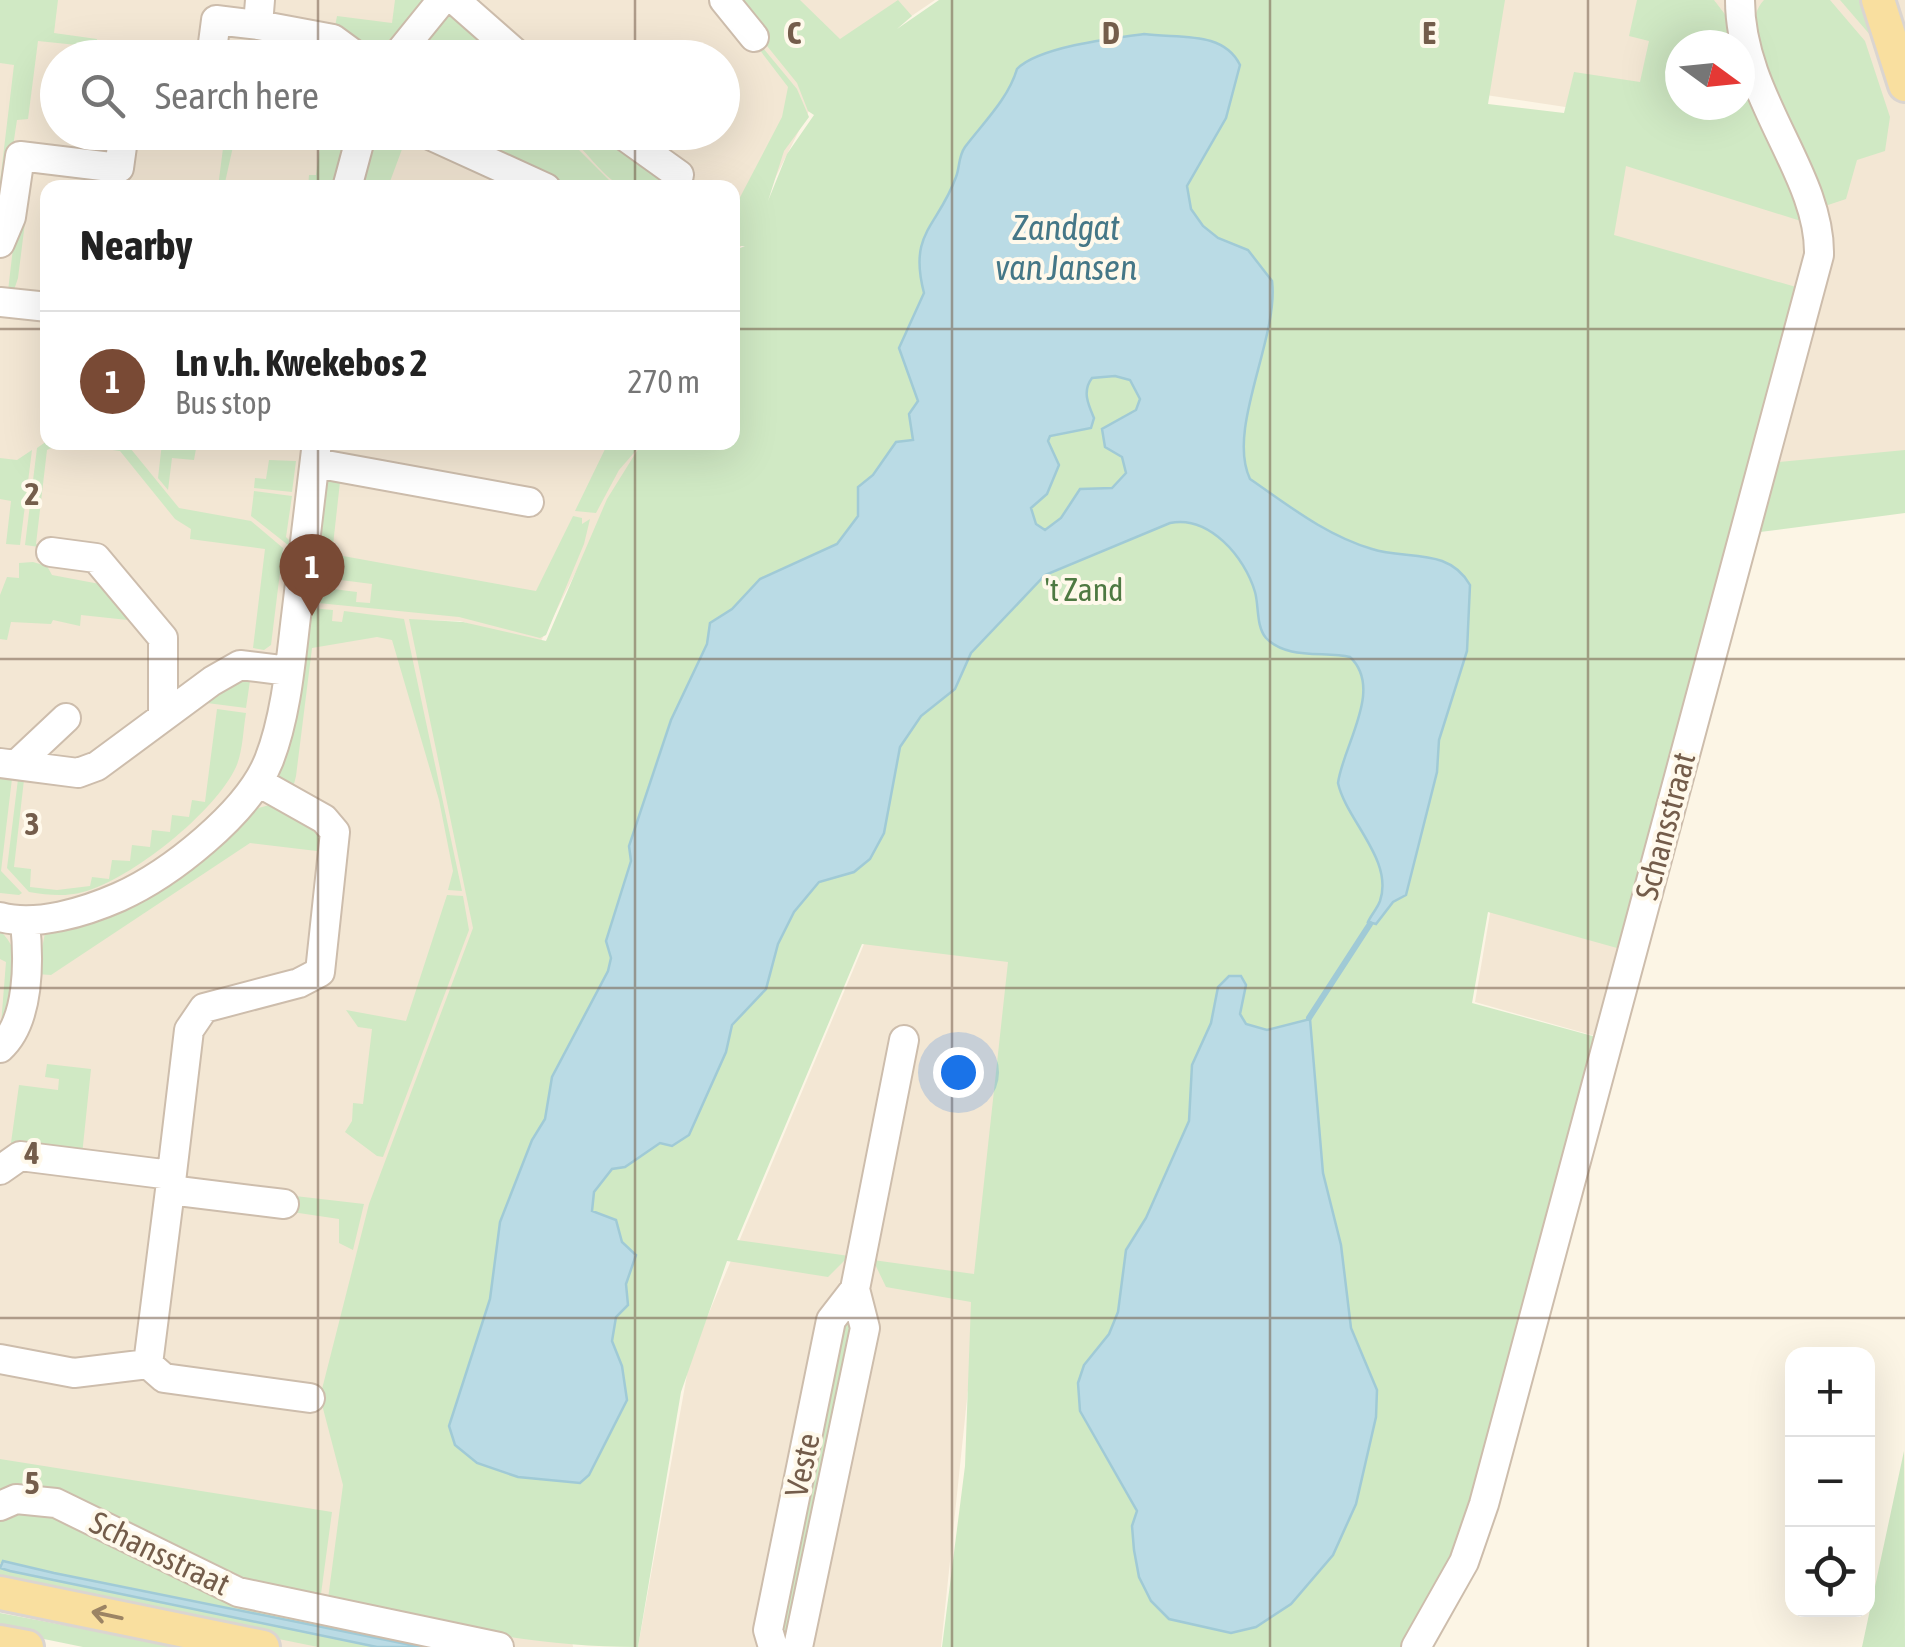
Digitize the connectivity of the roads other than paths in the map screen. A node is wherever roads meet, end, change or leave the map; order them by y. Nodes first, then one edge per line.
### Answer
1 (442, 0) edge
2 (455, 0) edge
3 (724, 0) edge
4 (1740, 0) edge
5 (1878, 0) edge
6 (217, 10) edge
7 (259, 13) edge
8 (754, 37) dead end
9 (213, 40) edge
10 (334, 40) edge
11 (410, 40) edge
12 (501, 40) edge
13 (1905, 85) edge
14 (122, 150) edge
15 (358, 150) edge
16 (463, 150) edge
17 (644, 150) edge
18 (679, 175) dead end
19 (350, 180) edge
20 (528, 180) edge
21 (0, 242) edge
22 (0, 302) edge
23 (40, 306) edge
24 (316, 453) edge
25 (529, 502) dead end
26 (51, 552) dead end
27 (289, 672) junction
28 (163, 715) junction
29 (66, 718) dead end
30 (8, 764) edge
31 (258, 782) junction
32 (13, 919) edge
33 (904, 1040) dead end
34 (0, 1048) edge
35 (0, 1170) edge
36 (170, 1183) junction
37 (284, 1204) dead end
38 (855, 1290) junction
39 (0, 1359) edge
40 (148, 1364) junction
41 (310, 1398) dead end
42 (0, 1506) edge
43 (0, 1593) edge
44 (0, 1642) edge
45 (27, 1647) edge
46 (263, 1647) edge
47 (499, 1647) edge
48 (773, 1647) edge
49 (798, 1647) edge
50 (1416, 1647) edge

1 - 11 street
2 - 12 street
3 - 8 street
4 - 50 street, Schansstraat
5 - 13 main road
6 - 7 street
6 - 9 street
7 - 10 street
14 - 21 street
15 - 19 street
16 - 20 street
17 - 18 street
22 - 23 street
24 - 25 street
24 - 27 street
26 - 28 street
27 - 28 street
27 - 31 street
28 - 30 street
29 - 30 street
31 - 32 street
31 - 36 street
32 - 34 street
33 - 38 street, Veste
35 - 36 street
36 - 37 street
36 - 40 street
38 - 48 street, Veste
38 - 49 street, Veste
39 - 40 street
40 - 41 street
42 - 47 street, Schansstraat
46 -> 43 main road
44 - 45 main road

